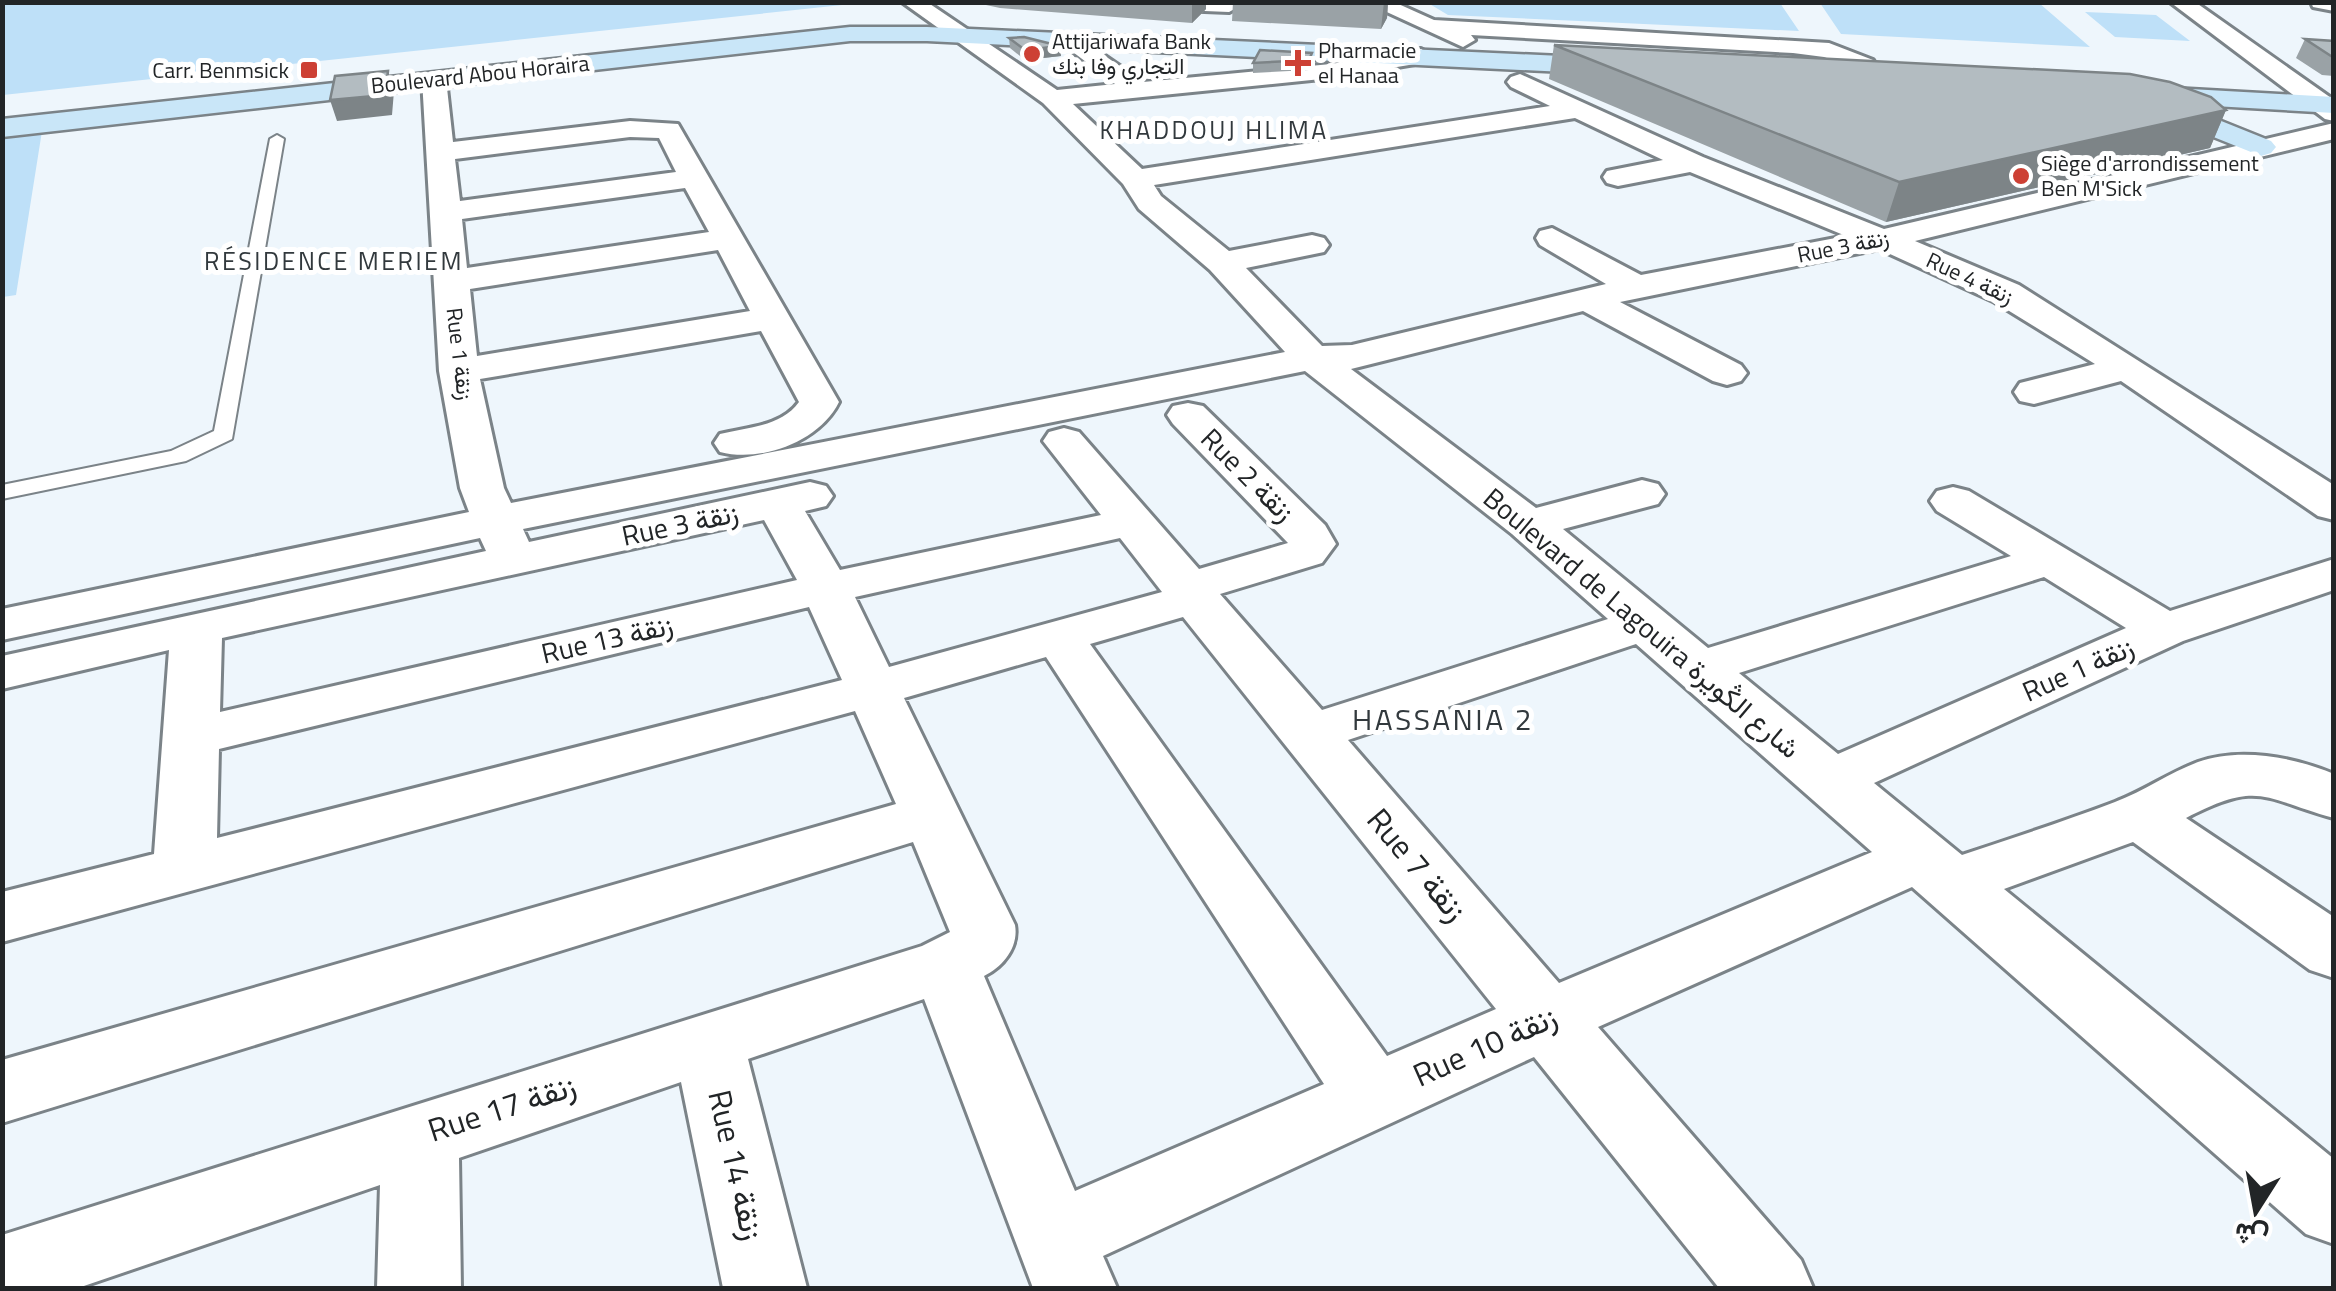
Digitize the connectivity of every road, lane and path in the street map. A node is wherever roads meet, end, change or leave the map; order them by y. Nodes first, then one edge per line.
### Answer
1 (912, 2) edge
2 (1131, 2) edge
3 (1375, 2) edge
4 (2180, 2) edge
5 (2321, 2) edge
6 (1230, 4) edge
7 (2334, 5) edge
8 (935, 19) junction
9 (1430, 26) junction
10 (1211, 32) junction
11 (958, 36) junction
12 (1074, 41) junction
13 (1478, 46) junction
14 (1421, 56) junction
15 (1650, 69) edge
16 (1877, 70) junction
17 (1824, 78) edge
18 (434, 79) junction
19 (1520, 82) dead end
20 (1128, 83) junction
21 (2119, 85) junction
22 (2292, 86) junction
23 (1052, 98) junction
24 (2, 108) edge
25 (2331, 108) edge
26 (1581, 110) junction
27 (2, 128) edge
28 (1267, 131) dead end
29 (277, 140) dead end
30 (1370, 144) junction
31 (2256, 148) junction
32 (440, 152) junction
33 (1311, 154) junction
34 (2334, 154) edge
35 (1693, 163) junction
36 (1411, 165) dead end
37 (1618, 177) dead end
38 (696, 178) junction
39 (1134, 179) junction
40 (446, 212) junction
41 (1552, 238) dead end
42 (729, 239) junction
43 (1882, 240) junction
44 (1312, 245) dead end
45 (1222, 264) junction
46 (452, 281) junction
47 (1636, 287) junction
48 (1586, 298) junction
49 (773, 318) junction
50 (1331, 362) junction
51 (2127, 368) junction
52 (459, 371) junction
53 (1727, 373) dead end
54 (2034, 392) dead end
55 (1188, 415) junction
56 (1064, 442) junction
57 (2, 492) edge
58 (1642, 494) dead end
59 (1954, 501) dead end
60 (778, 504) junction
61 (2334, 506) edge
62 (1132, 522) junction
63 (497, 523) junction
64 (1528, 524) junction
65 (2050, 560) junction
66 (2334, 574) edge
67 (826, 588) junction
68 (1190, 593) junction
69 (1645, 624) junction
70 (2, 625) edge
71 (196, 628) junction
72 (2165, 630) junction
73 (1060, 637) junction
74 (1700, 668) junction
75 (2, 674) edge
76 (874, 690) junction
77 (1308, 734) junction
78 (190, 737) junction
79 (1830, 780) junction
80 (2334, 798) edge
81 (933, 814) junction
82 (2140, 816) junction
83 (185, 870) junction
84 (1936, 870) junction
85 (2, 917) edge
86 (964, 945) junction
87 (2334, 952) edge
88 (1546, 1019) junction
89 (708, 1042) junction
90 (2, 1092) edge
91 (1373, 1096) junction
92 (420, 1135) junction
93 (2334, 1208) edge
94 (1065, 1264) edge
95 (2, 1275) edge
96 (418, 1288) edge
97 (764, 1288) edge
98 (1771, 1288) edge

1 - 8 street, Boulevard de Lagouira شارع الڭويرة
2 - 6 street
3 - 9 street
4 - 22 street
5 - 7 street
6 - 10 street
8 - 10 main road, Boulevard Abou Horaira
8 - 11 street, Boulevard de Lagouira شارع الڭويرة
8 - 24 main road, Boulevard Abou Horaira
9 - 13 street
9 - 16 street
10 - 13 main road, Boulevard Abou Horaira
11 - 12 main road, Boulevard Abou Horaira
11 - 18 main road, Boulevard Abou Horaira
11 - 23 street, Boulevard de Lagouira شارع الڭويرة
12 - 14 main road, Boulevard Abou Horaira
12 - 20 street
13 - 16 main road, Boulevard Abou Horaira
14 - 15 main road, Boulevard Abou Horaira
14 - 20 street
16 - 17 main road
18 - 27 main road, Boulevard Abou Horaira
18 - 32 street, Rue 1 زنقة
19 - 26 street, Rue 4 زنقة
20 - 23 street
21 - 22 main road
21 - 25 main road
21 - 31 main road
22 - 25 street
23 - 39 street, Boulevard de Lagouira شارع الڭويرة
25 - 31 street, Rue 3 زنقة
26 - 30 street
26 - 35 street, Rue 4 زنقة
28 - 33 street
29 - 57 lane
30 - 33 street
30 - 36 street
31 - 34 street
31 - 43 street, Rue 3 زنقة
32 - 38 street
32 - 40 street, Rue 1 زنقة
33 - 39 street
35 - 37 street
35 - 43 street, Rue 4 زنقة
38 - 40 street
38 - 42 street
39 - 45 street, Boulevard de Lagouira شارع الڭويرة
40 - 46 street, Rue 1 زنقة
41 - 47 street
42 - 46 street
42 - 49 street
43 - 47 street, Rue 3 زنقة
43 - 51 street, Rue 4 زنقة
44 - 45 street
45 - 50 street, Boulevard de Lagouira شارع الڭويرة
46 - 52 street, Rue 1 زنقة
47 - 48 street, Rue 3 زنقة
48 - 50 street, Rue 3 زنقة
48 - 53 street
49 - 52 street
49 - 63 street
50 - 55 street, Rue 3 زنقة
50 - 63 street, Rue 3 زنقة
50 - 64 street, Boulevard de Lagouira شارع الڭويرة
51 - 54 street
51 - 61 street, Rue 4 زنقة
52 - 63 street, Rue 1 زنقة
55 - 56 street, Rue 3 زنقة
55 - 68 street, Rue 2 زنقة
56 - 60 street, Rue 3 زنقة
56 - 62 street, Rue 7 زنقة
58 - 64 street
59 - 65 street
60 - 63 street, Rue 3 زنقة
60 - 67 street
62 - 67 street, Rue 13 زنقة
62 - 68 street, Rue 7 زنقة
63 - 70 street, Rue 3 زنقة
63 - 71 street, Rue 3 زنقة
64 - 69 street, Boulevard de Lagouira شارع الڭويرة
65 - 72 street
65 - 74 street
66 - 72 street, Rue 1 زنقة
67 - 76 street
67 - 78 street, Rue 13 زنقة
68 - 73 street
68 - 77 street, Rue 7 زنقة
69 - 74 street, Boulevard de Lagouira شارع الڭويرة
69 - 77 street
71 - 75 street, Rue 3 زنقة
71 - 78 street
72 - 79 street, Rue 1 زنقة
73 - 76 street
73 - 91 street
74 - 79 street, Boulevard de Lagouira شارع الڭويرة
76 - 81 street
76 - 83 street
77 - 88 street, Rue 7 زنقة
78 - 83 street
79 - 84 street, Boulevard de Lagouira شارع الڭويرة
80 - 82 street
81 - 86 street
81 - 90 street
82 - 84 street
82 - 87 street
83 - 85 street
84 - 88 street, Rue 10 زنقة
84 - 93 street, Boulevard de Lagouira شارع الڭويرة
86 - 89 street, Rue 17 زنقة
86 - 94 street
88 - 91 street, Rue 10 زنقة
88 - 98 street, Rue 7 زنقة
89 - 92 street, Rue 17 زنقة
89 - 97 street, Rue 14 زنقة
91 - 94 street, Rue 10 زنقة
92 - 95 street, Rue 17 زنقة
92 - 96 street

